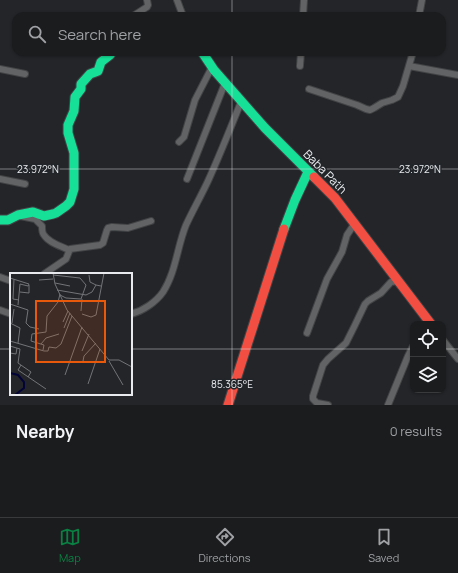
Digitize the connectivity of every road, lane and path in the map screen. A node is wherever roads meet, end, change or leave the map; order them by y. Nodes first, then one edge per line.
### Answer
1 (147, 0) edge
2 (177, 0) edge
3 (304, 0) edge
4 (422, 0) edge
5 (139, 12) edge
6 (182, 12) edge
7 (303, 12) edge
8 (420, 12) edge
9 (109, 56) edge
10 (205, 56) edge
11 (301, 56) edge
12 (412, 56) edge
13 (212, 66) junction
14 (300, 66) dead end
15 (409, 66) junction
16 (0, 69) edge
17 (25, 74) dead end
18 (458, 75) edge
19 (225, 83) junction
20 (309, 89) dead end
21 (242, 102) junction
22 (179, 142) dead end
23 (308, 172) junction
24 (0, 179) edge
25 (187, 179) dead end
26 (25, 184) dead end
27 (17, 216) junction
28 (0, 220) edge
29 (151, 221) dead end
30 (355, 223) junction
31 (69, 250) junction
32 (45, 273) edge
33 (0, 277) edge
34 (10, 280) edge
35 (399, 281) junction
36 (0, 310) edge
37 (10, 314) edge
38 (132, 314) edge
39 (427, 321) edge
40 (307, 333) dead end
41 (446, 344) edge
42 (410, 352) edge
43 (458, 359) edge
44 (228, 405) edge
45 (328, 405) edge
46 (388, 405) edge

1 - 5 street
2 - 6 street
3 - 7 street
4 - 8 street
9 - 27 street
10 - 13 street, Baba Path
11 - 14 street
12 - 15 street
13 - 19 street, Baba Path
13 - 22 street
15 - 18 street
15 - 20 street
16 - 17 street
19 - 21 street, Baba Path
19 - 25 street
21 - 23 street, Baba Path
21 - 38 street
23 - 30 street, Baba Path
23 - 44 street
24 - 26 street
27 - 28 street
27 - 31 street
29 - 31 street
30 - 35 street, Baba Path
30 - 40 street
31 - 32 street
33 - 34 street
35 - 39 street, Baba Path
35 - 45 street
36 - 37 street
41 - 43 street
42 - 46 street

